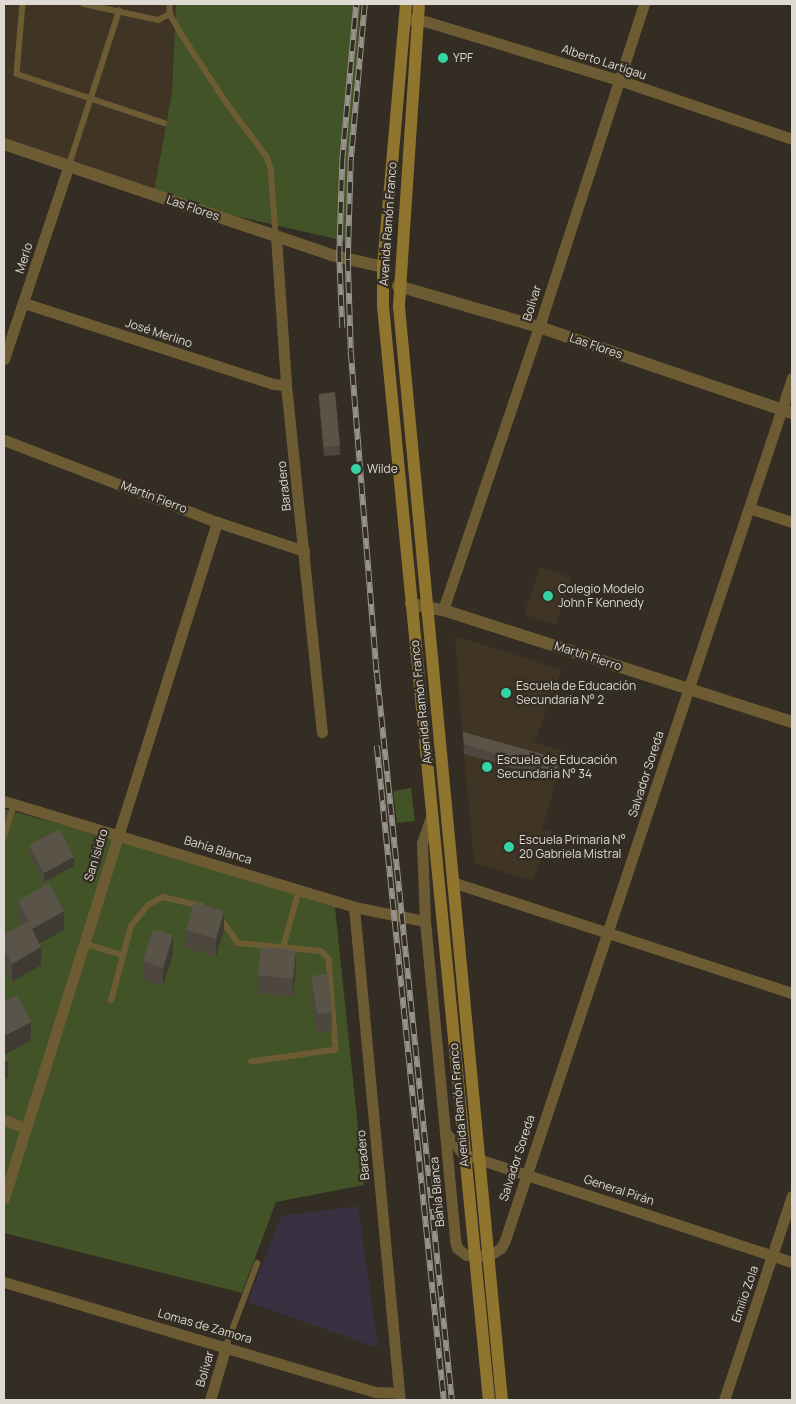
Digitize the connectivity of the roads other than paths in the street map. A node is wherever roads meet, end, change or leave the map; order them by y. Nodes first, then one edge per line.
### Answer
1 (24, 4) edge
2 (84, 4) edge
3 (170, 4) edge
4 (406, 4) edge
5 (419, 4) edge
6 (644, 4) edge
7 (119, 11) junction
8 (170, 14) junction
9 (411, 19) junction
10 (619, 80) junction
11 (89, 98) junction
12 (164, 123) dead end
13 (792, 139) edge
14 (4, 144) edge
15 (69, 165) junction
16 (276, 237) junction
17 (383, 267) junction
18 (398, 286) junction
19 (24, 303) junction
20 (539, 327) junction
21 (4, 359) edge
22 (792, 378) edge
23 (286, 385) junction
24 (787, 411) edge
25 (4, 440) edge
26 (748, 508) junction
27 (218, 522) junction
28 (792, 522) edge
29 (304, 551) junction
30 (411, 604) junction
31 (425, 604) junction
32 (443, 610) junction
33 (689, 688) junction
34 (792, 722) edge
35 (322, 732) dead end
36 (9, 802) edge
37 (433, 812) junction
38 (117, 833) junction
39 (4, 837) edge
40 (452, 882) junction
41 (299, 890) junction
42 (354, 907) junction
43 (425, 921) junction
44 (609, 931) junction
45 (83, 943) junction
46 (283, 948) junction
47 (122, 955) junction
48 (792, 993) edge
49 (111, 1001) dead end
50 (252, 1062) dead end
51 (4, 1120) edge
52 (26, 1128) junction
53 (446, 1133) junction
54 (463, 1154) junction
55 (480, 1158) junction
56 (525, 1174) junction
57 (792, 1196) edge
58 (4, 1198) edge
59 (473, 1256) junction
60 (488, 1256) junction
61 (773, 1256) junction
62 (792, 1262) edge
63 (257, 1264) dead end
64 (4, 1282) edge
65 (226, 1346) junction
66 (400, 1397) edge
67 (210, 1400) edge
68 (489, 1400) edge
69 (502, 1400) edge
70 (724, 1400) edge

1 - 11 lane
2 - 7 lane
3 - 8 lane
4 - 9 main road, Avenida Ramón Franco
5 - 9 main road, Avenida Ramón Franco
6 - 10 street, Bolívar
7 - 8 lane
7 - 11 lane
8 - 16 lane
9 - 10 street, Alberto Lartigau
9 - 17 main road, Avenida Ramón Franco
9 - 18 main road, Avenida Ramón Franco
10 - 13 street, Alberto Lartigau
10 - 20 street, Bolívar
11 - 12 lane
11 - 15 lane
14 - 15 street, Las Flores
15 - 16 street, Las Flores
15 - 19 street, Merlo
16 - 17 street, Las Flores
16 - 23 street, Baradero
17 - 30 main road, Avenida Ramón Franco
18 - 20 street, Las Flores
18 - 31 main road, Avenida Ramón Franco
19 - 21 street, Merlo
19 - 23 street, José Merlino
20 - 24 street, Las Flores
20 - 32 street, Bolívar
22 - 24 street, Salvador Soreda
23 - 29 street, Baradero
24 - 26 street, Salvador Soreda
25 - 27 street, Martín Fierro
26 - 28 street
26 - 33 street, Salvador Soreda
27 - 29 street, Martín Fierro
27 - 38 street, San Isidro
29 - 35 street, Baradero
30 - 31 street, Martín Fierro
30 - 37 main road, Avenida Ramón Franco
31 - 32 street, Martín Fierro
31 - 40 main road, Avenida Ramón Franco
32 - 33 street, Martín Fierro
33 - 34 street, Martín Fierro
33 - 44 street, Salvador Soreda
36 - 38 street, Bahía Blanca
36 - 39 lane
37 - 43 street, Bahía Blanca
37 - 54 main road, Avenida Ramón Franco
38 - 41 street, Bahía Blanca
38 - 45 street, San Isidro
40 - 44 street
40 - 55 main road, Avenida Ramón Franco
41 - 42 street, Bahía Blanca
41 - 46 lane
42 - 43 street, Bahía Blanca
42 - 66 street, Baradero
43 - 53 street, Bahía Blanca
44 - 48 street
44 - 56 street, Salvador Soreda
45 - 47 lane
45 - 52 street, San Isidro
46 - 47 lane
46 - 50 lane
47 - 49 lane
51 - 52 street
52 - 58 street, San Isidro
53 - 54 street
53 - 59 street, Bahía Blanca
54 - 55 street, General Pirán
54 - 59 main road, Avenida Ramón Franco
55 - 56 street, General Pirán
55 - 60 main road, Avenida Ramón Franco
56 - 60 street, Salvador Soreda
56 - 61 street, General Pirán
57 - 61 street, Emilio Zola
59 - 60 street
59 - 68 main road, Avenida Ramón Franco
60 - 69 main road, Avenida Ramón Franco
61 - 62 street, General Pirán
61 - 70 street, Emilio Zola
63 - 65 lane
64 - 65 street, Lomas de Zamora
65 - 66 street, Lomas de Zamora
65 - 67 street, Bolívar

